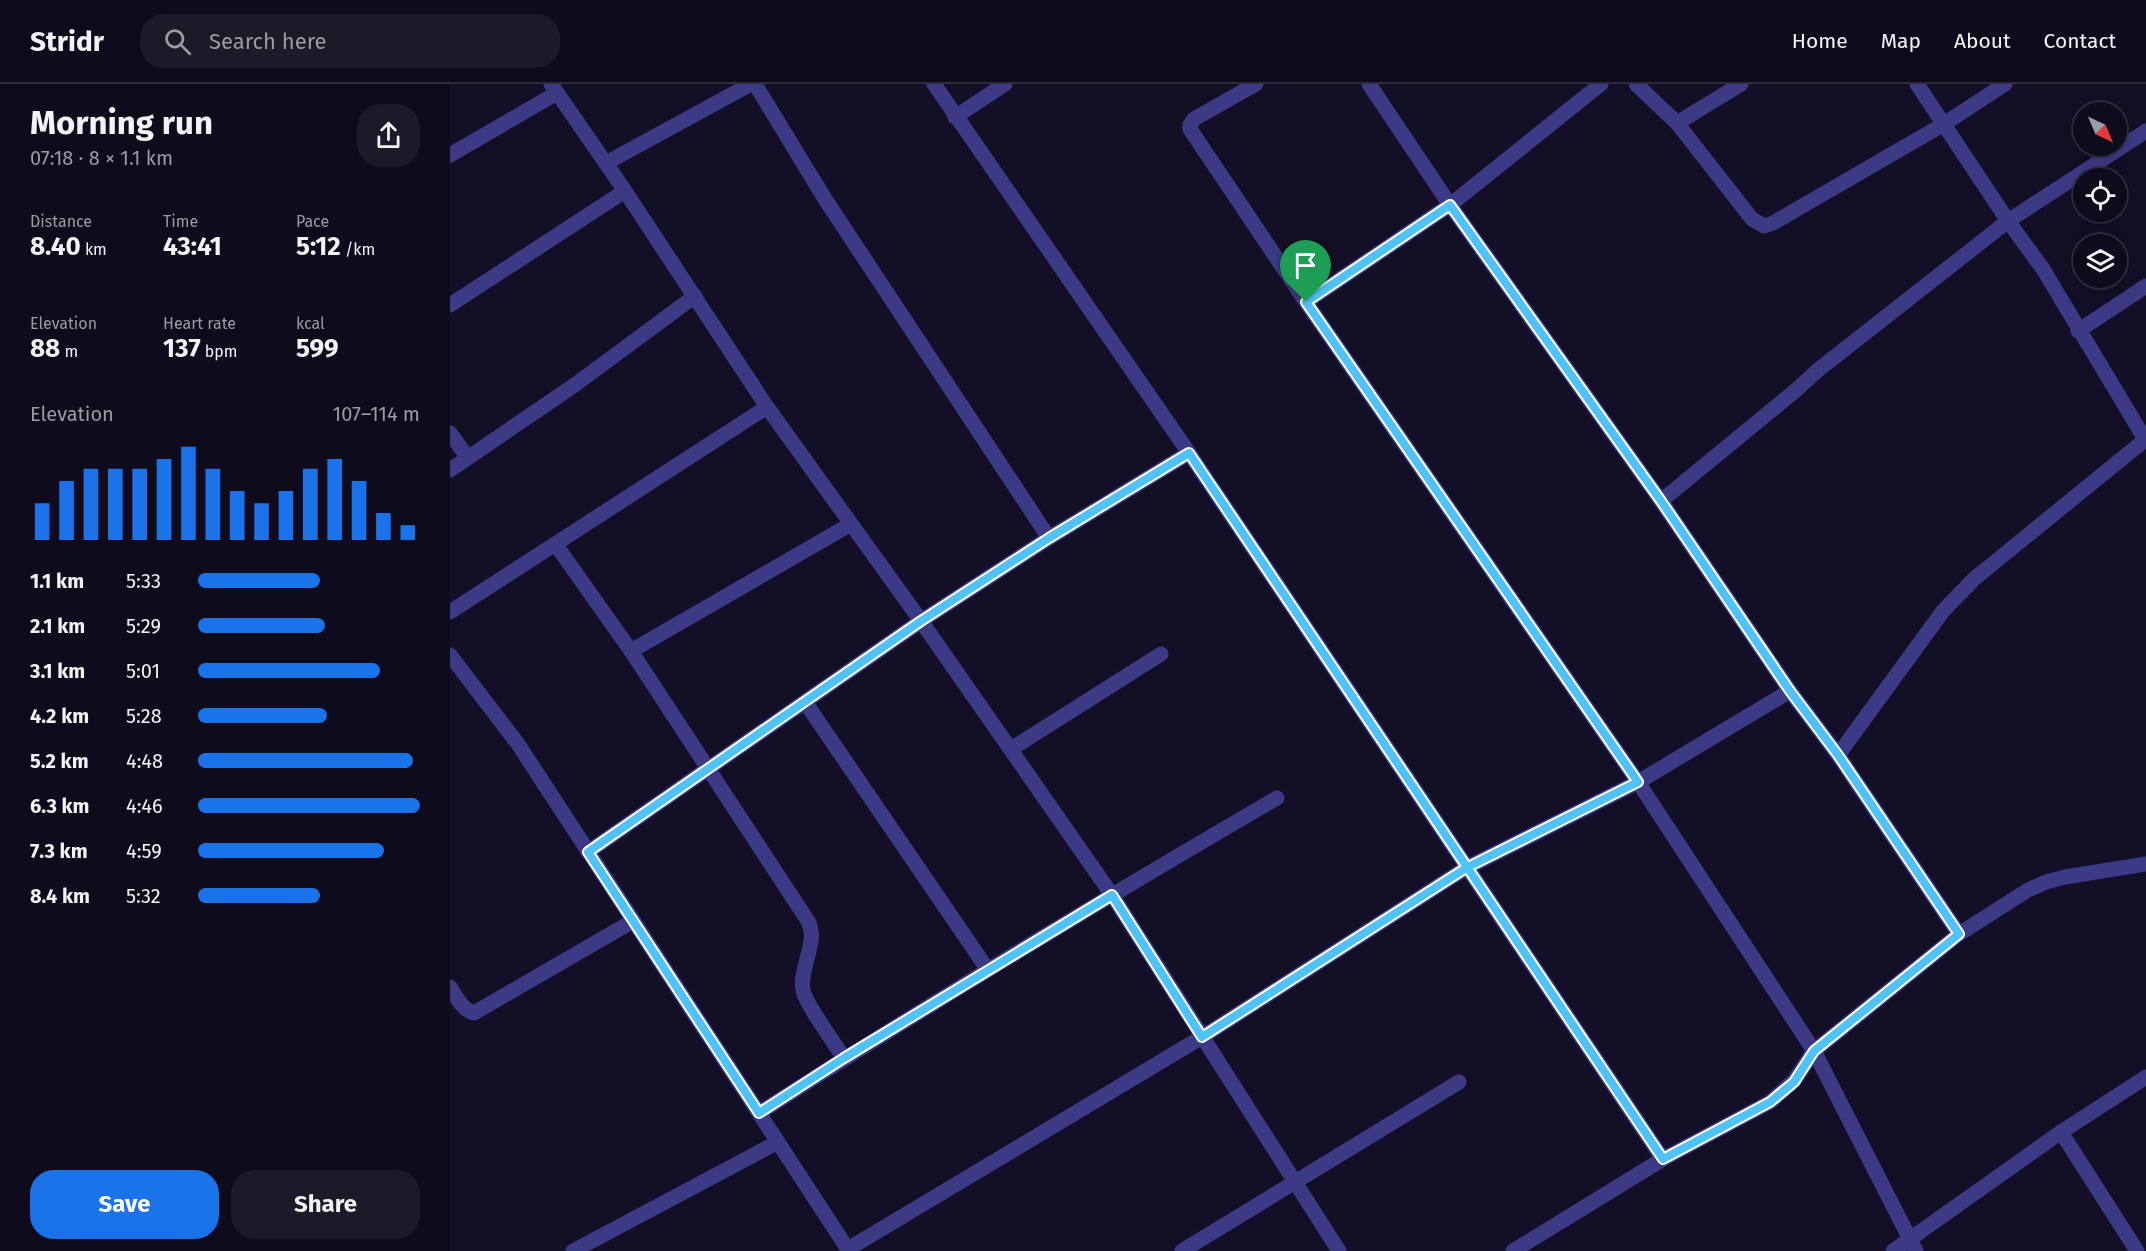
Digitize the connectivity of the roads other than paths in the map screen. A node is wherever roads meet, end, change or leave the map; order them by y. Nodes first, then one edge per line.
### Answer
1 (753, 84) edge
2 (934, 84) edge
3 (1005, 84) edge
4 (1256, 84) edge
5 (1369, 84) edge
6 (1601, 84) edge
7 (1636, 84) edge
8 (1741, 84) edge
9 (1917, 84) edge
10 (2005, 84) edge
11 (554, 89) edge
12 (955, 117) junction
13 (1677, 123) junction
14 (1944, 124) junction
15 (2146, 131) edge
16 (450, 155) edge
17 (606, 163) junction
18 (625, 191) junction
19 (1450, 205) junction
20 (2008, 222) junction
21 (2146, 286) edge
22 (695, 296) junction
23 (1306, 302) junction
24 (450, 305) edge
25 (2078, 331) junction
26 (767, 407) junction
27 (450, 433) edge
28 (2146, 440) edge
29 (1189, 453) junction
30 (468, 458) junction
31 (450, 470) edge
32 (1661, 501) junction
33 (851, 524) junction
34 (1049, 538) junction
35 (556, 545) junction
36 (450, 612) edge
37 (921, 621) junction
38 (631, 651) junction
39 (1161, 654) dead end
40 (450, 655) edge
41 (1790, 691) junction
42 (806, 702) junction
43 (1011, 749) junction
44 (1838, 755) junction
45 (710, 769) junction
46 (1638, 782) junction
47 (1277, 798) dead end
48 (588, 852) junction
49 (2146, 864) edge
50 (1466, 868) junction
51 (1112, 895) junction
52 (633, 921) junction
53 (1959, 934) junction
54 (988, 970) junction
55 (450, 987) edge
56 (1202, 1037) junction
57 (1814, 1051) junction
58 (844, 1058) junction
59 (2146, 1077) edge
60 (1459, 1082) dead end
61 (759, 1113) junction
62 (2061, 1132) junction
63 (777, 1142) junction
64 (1663, 1159) junction
65 (1294, 1184) junction
66 (1913, 1246) edge
67 (848, 1250) edge
68 (573, 1251) edge
69 (1182, 1251) edge
70 (1339, 1251) edge
71 (1513, 1251) edge
72 (1893, 1251) edge
73 (2137, 1251) edge

1 - 17 street
1 - 34 street
2 - 12 street
3 - 12 street
4 - 23 street
5 - 19 street
6 - 19 street
7 - 13 street
8 - 13 street
9 - 14 street
10 - 14 street
11 - 16 street
11 - 17 street
12 - 29 street
13 - 14 street
14 - 20 street
15 - 20 street
17 - 18 street
18 - 22 street
18 - 24 street
19 - 23 street
19 - 32 street
20 - 25 street
20 - 32 street
21 - 25 street
22 - 26 street
22 - 30 street
23 - 46 street
25 - 28 street
26 - 33 street
26 - 35 street
27 - 30 street
28 - 44 street
29 - 34 street
29 - 50 street
30 - 31 street
32 - 41 street
33 - 37 street
33 - 38 street
34 - 37 street
35 - 36 street
35 - 38 street
37 - 42 street
37 - 43 street
38 - 45 street
39 - 43 street
40 - 48 street
41 - 44 street
41 - 46 street
42 - 45 street
42 - 54 street
43 - 51 street
44 - 53 street
45 - 48 street
45 - 58 street
46 - 50 street
46 - 57 street
47 - 51 street
48 - 52 street
49 - 53 street
50 - 56 street
50 - 64 street
51 - 54 street
51 - 56 street
52 - 55 street
52 - 61 street
53 - 57 street
54 - 58 street
56 - 65 street
56 - 67 street
57 - 64 street
57 - 66 street
58 - 61 street
59 - 62 street
60 - 65 street
61 - 63 street
62 - 66 street
62 - 73 street
63 - 67 street
63 - 68 street
64 - 71 street
65 - 69 street
65 - 70 street
66 - 72 street

